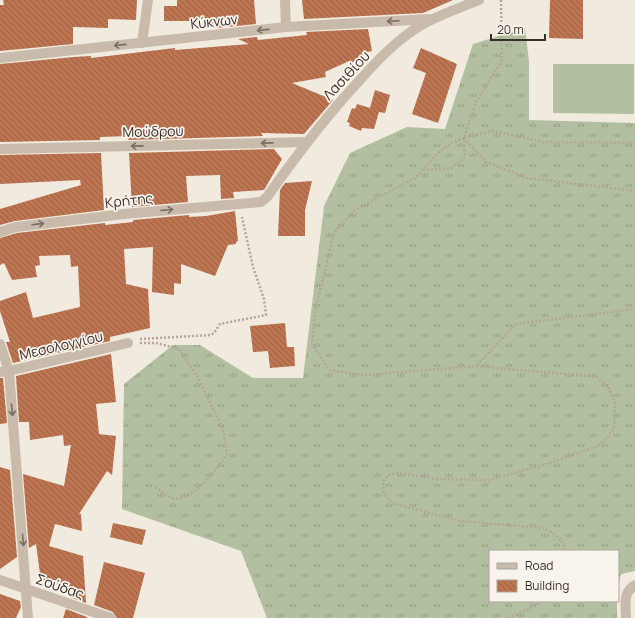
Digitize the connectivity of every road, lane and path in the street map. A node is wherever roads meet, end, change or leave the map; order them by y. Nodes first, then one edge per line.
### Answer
1 (148, 0) edge
2 (285, 0) edge
3 (479, 0) edge
4 (501, 0) edge
5 (432, 19) junction
6 (286, 27) junction
7 (142, 42) junction
8 (0, 58) edge
9 (464, 138) junction
10 (306, 142) junction
11 (635, 143) edge
12 (0, 149) edge
13 (423, 170) junction
14 (635, 191) edge
15 (261, 202) joint
16 (238, 204) junction
17 (0, 232) edge
18 (635, 309) edge
19 (128, 343) junction
20 (0, 344) edge
21 (476, 366) junction
22 (5, 372) edge
23 (154, 486) dead end
24 (565, 550) edge
25 (0, 580) edge
26 (635, 585) edge
27 (26, 589) junction
28 (540, 602) edge
29 (28, 618) edge
30 (111, 618) edge
31 (508, 618) edge
32 (626, 618) edge

1 - 7 street
2 - 6 street
3 - 5 street, Λασιθίου
4 - 9 path
5 -> 6 street, Κύκνων
5 - 10 street, Λασιθίου
6 -> 7 street, Κύκνων
7 -> 8 street, Κύκνων
9 - 11 path
9 - 13 path
9 - 13 path
9 - 14 path
10 -> 12 street, Μούδρου
10 - 15 street, Λασιθίου
13 - 21 path
15 - 16 street, Κρήτης
17 -> 16 street, Κρήτης
16 - 19 path
18 - 21 path
19 - 22 street, Μεσολογγίου
19 - 23 path
20 - 22 street
21 - 24 path
22 -> 27 street
25 - 27 street, Σούδας
26 - 32 street
27 - 29 street
27 - 30 street, Σούδας
28 - 31 path

